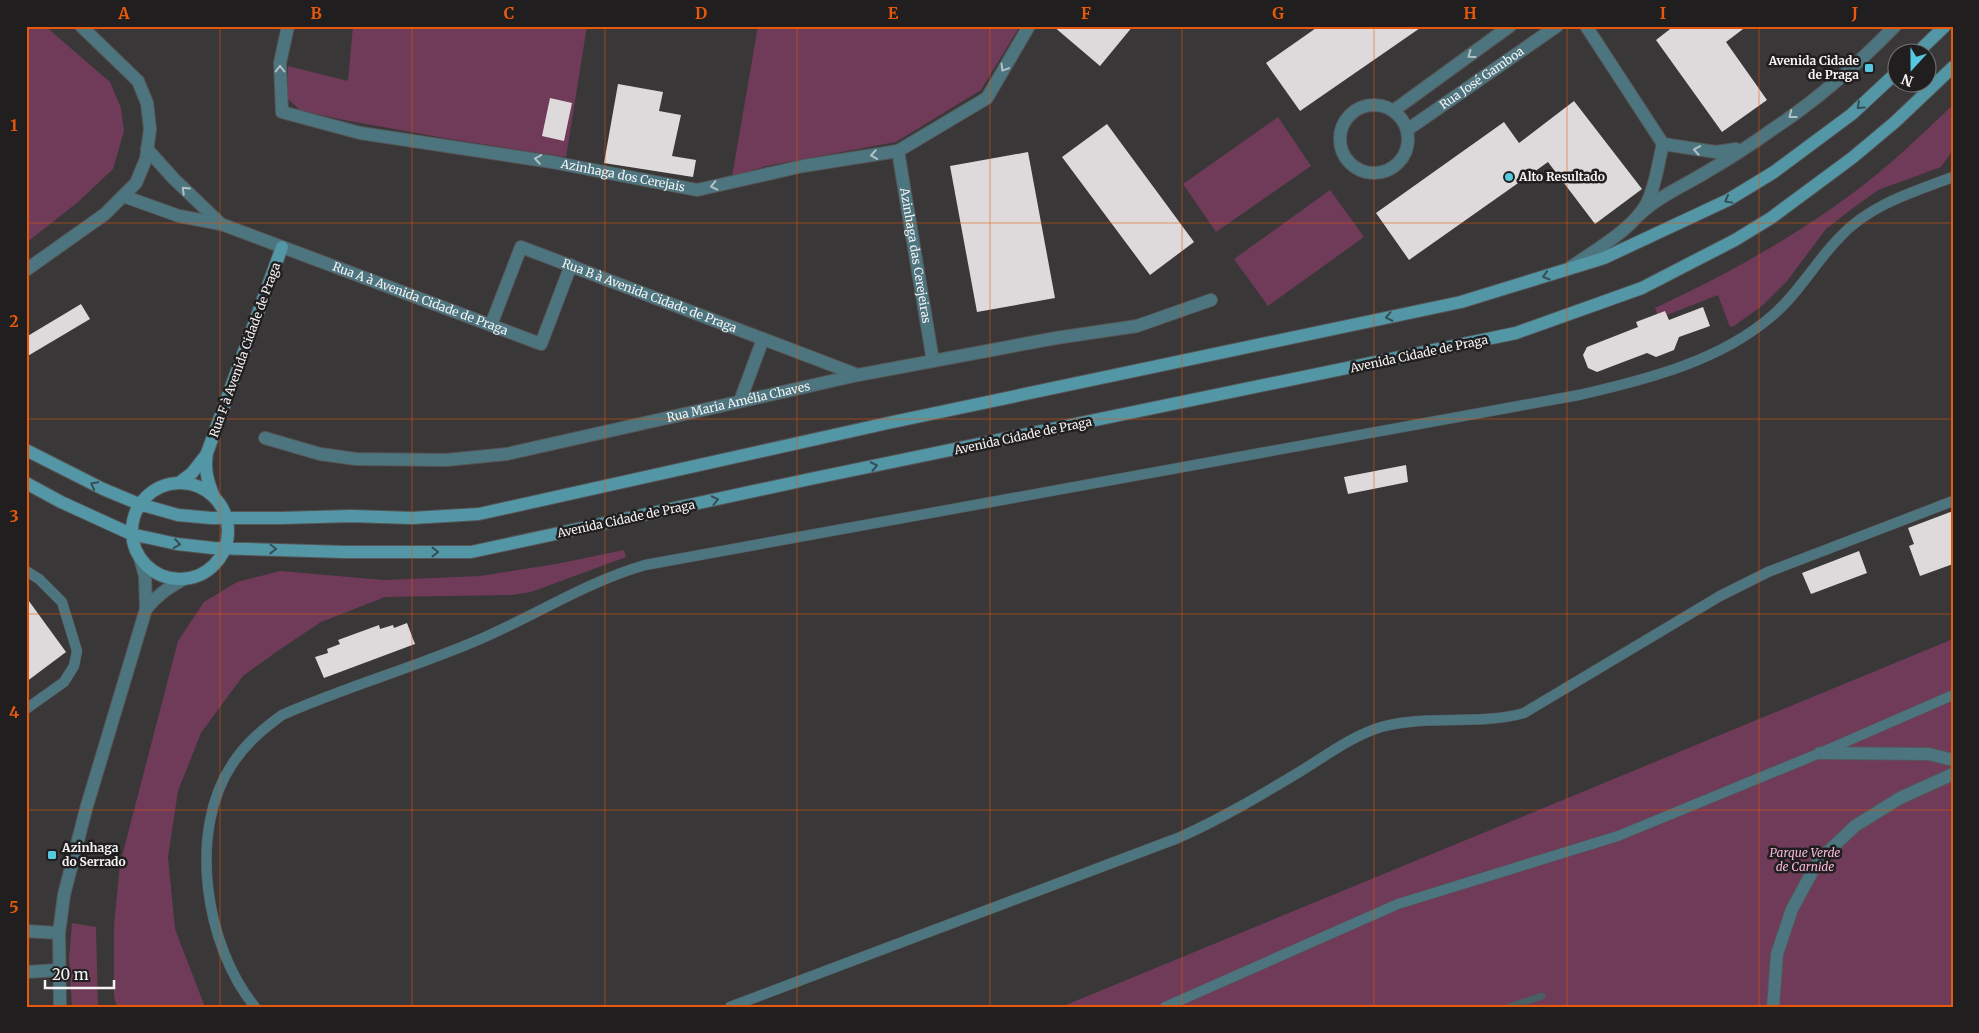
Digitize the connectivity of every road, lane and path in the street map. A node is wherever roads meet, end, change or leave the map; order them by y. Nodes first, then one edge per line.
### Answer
1 (81, 26) edge
2 (288, 26) edge
3 (1029, 26) edge
4 (1510, 26) edge
5 (1557, 26) edge
6 (1586, 26) edge
7 (1895, 26) edge
8 (1945, 26) edge
9 (1928, 42) edge
10 (1953, 66) edge
11 (1886, 82) edge
12 (1393, 111) junction
13 (1407, 130) junction
14 (1664, 144) junction
15 (1745, 147) junction
16 (147, 149) junction
17 (898, 151) junction
18 (1953, 177) edge
19 (123, 196) junction
20 (1639, 215) junction
21 (221, 224) junction
22 (282, 247) junction
23 (571, 265) junction
24 (1568, 269) junction
25 (26, 270) edge
26 (1211, 300) dead end
27 (491, 325) junction
28 (763, 339) junction
29 (933, 361) junction
30 (858, 375) junction
31 (740, 401) junction
32 (265, 438) dead end
33 (26, 450) edge
34 (207, 453) junction
35 (180, 482) junction
36 (26, 483) edge
37 (214, 497) junction
38 (1953, 501) edge
39 (139, 504) junction
40 (226, 518) junction
41 (131, 534) junction
42 (224, 548) junction
43 (140, 558) junction
44 (26, 571) edge
45 (184, 579) junction
46 (146, 609) junction
47 (1953, 695) edge
48 (26, 709) edge
49 (1820, 752) junction
50 (1953, 760) edge
51 (1953, 774) edge
52 (26, 931) edge
53 (59, 934) junction
54 (59, 970) junction
55 (26, 972) edge
56 (60, 1007) edge
57 (255, 1007) edge
58 (730, 1007) edge
59 (1165, 1007) edge
60 (1773, 1007) edge

1 - 16 street
17 -> 2 street, Azinhaga dos Cerejais
3 -> 17 street, Azinhaga dos Cerejais
4 -> 12 street, Rua José Gamboa
5 - 13 street, Rua José Gamboa
6 - 14 street
7 -> 15 street
8 - 9 main road
42 -> 10 main road, Avenida Cidade de Praga
11 -> 24 main road
12 - 13 street
12 - 13 street
15 -> 14 street
14 - 20 street
15 - 20 street
16 - 19 street
21 -> 16 street
17 - 29 street, Azinhaga das Cerejeiras
18 - 57 lane
19 - 21 street
19 - 25 street
20 - 24 street
21 - 22 street, Rua A à Avenida Cidade de Praga
22 - 27 street, Rua A à Avenida Cidade de Praga
22 - 34 main road, Rua F à Avenida Cidade de Praga
23 - 27 street, Rua B à Avenida Cidade de Praga
23 - 27 street, Rua A à Avenida Cidade de Praga
23 - 28 street, Rua B à Avenida Cidade de Praga
24 -> 40 main road
26 - 29 street, Rua Maria Amélia Chaves
28 - 30 street, Rua B à Avenida Cidade de Praga
28 - 31 street
29 - 30 street, Rua Maria Amélia Chaves
30 - 31 street, Rua Maria Amélia Chaves
31 - 32 street, Rua Maria Amélia Chaves
39 -> 33 main road
34 - 35 main road, Rua F à Avenida Cidade de Praga
34 - 37 main road, Rua F à Avenida Cidade de Praga
35 - 37 main road
35 - 39 main road
36 - 41 main road, Avenida Cidade de Praga
37 - 40 main road, Rua F à Avenida Cidade de Praga
38 - 58 lane
39 - 40 main road
39 - 41 main road
40 - 42 main road
41 -> 42 main road, Avenida Cidade de Praga
41 - 43 main road
42 - 45 main road
43 - 45 main road
43 - 46 street
44 - 48 lane
45 - 46 street
46 - 53 street
47 - 49 lane
49 - 50 street
49 - 59 lane
51 - 60 street
52 - 53 street
53 - 54 street
54 - 55 street
54 - 56 street

